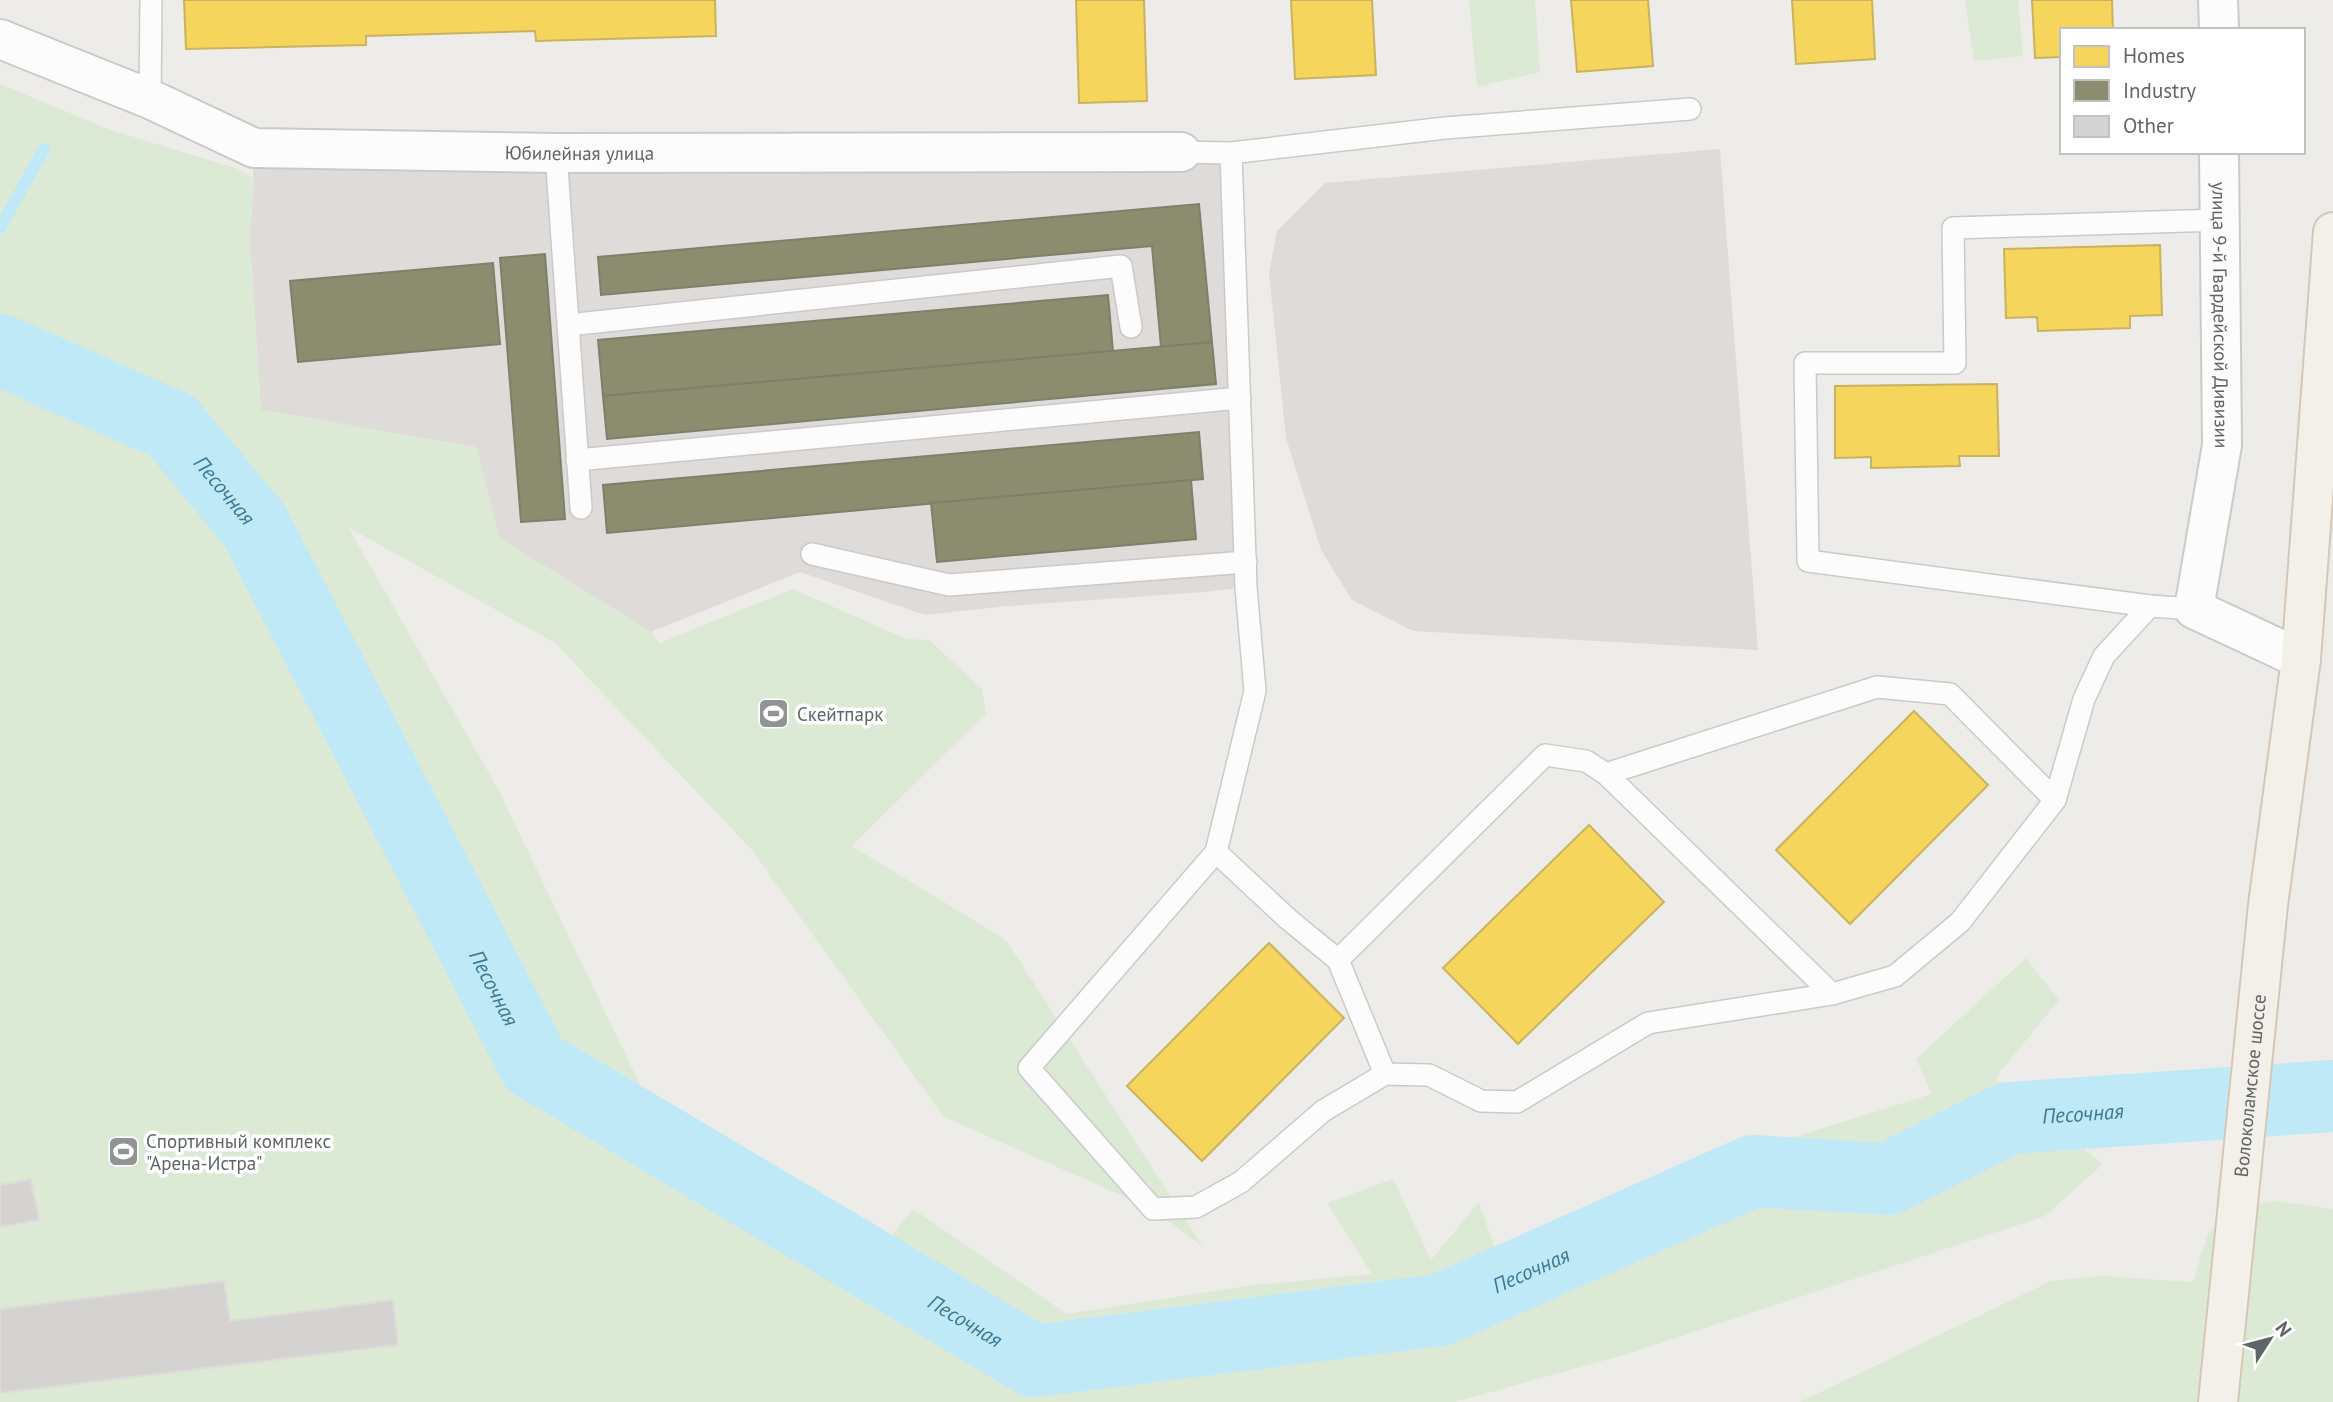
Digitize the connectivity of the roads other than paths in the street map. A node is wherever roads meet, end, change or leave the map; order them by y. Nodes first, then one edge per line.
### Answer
1 (152, 0) edge
2 (2218, 0) edge
3 (2219, 28) edge
4 (0, 39) edge
5 (150, 99) junction
6 (1690, 108) dead end
7 (1181, 152) joint
8 (556, 153) junction
9 (1231, 153) junction
10 (2219, 154) edge
11 (2220, 220) junction
12 (2333, 232) edge
13 (568, 325) junction
14 (1131, 327) dead end
15 (1240, 398) junction
16 (577, 460) junction
17 (581, 508) dead end
18 (812, 554) dead end
19 (1245, 562) junction
20 (2150, 606) junction
21 (2194, 609) junction
22 (2301, 659) junction
23 (1606, 774) junction
24 (2054, 800) junction
25 (1216, 852) junction
26 (1338, 960) junction
27 (1832, 994) junction
28 (1385, 1074) junction
29 (2218, 1402) edge

1 - 5 lane
2 - 3 street
4 - 5 street, Юбилейная улица
5 - 8 street, Юбилейная улица
6 - 9 lane
7 - 8 street, Юбилейная улица
7 - 9 lane
8 - 13 lane
9 - 15 lane
10 - 11 street, улица 9-й Гвардейской Дивизии
11 - 20 lane
11 - 21 street, улица 9-й Гвардейской Дивизии
12 - 22 main road
13 - 14 lane
13 - 16 lane
15 - 16 lane
15 - 19 lane
16 - 17 lane
18 - 19 lane
19 - 25 lane
20 - 21 lane
20 - 24 lane
21 - 22 street
22 - 29 main road, Волоколамское шоссе
23 - 24 lane
23 - 26 lane
23 - 27 lane
24 - 27 lane
25 - 26 lane
25 - 28 lane
26 - 28 lane
27 - 28 lane

